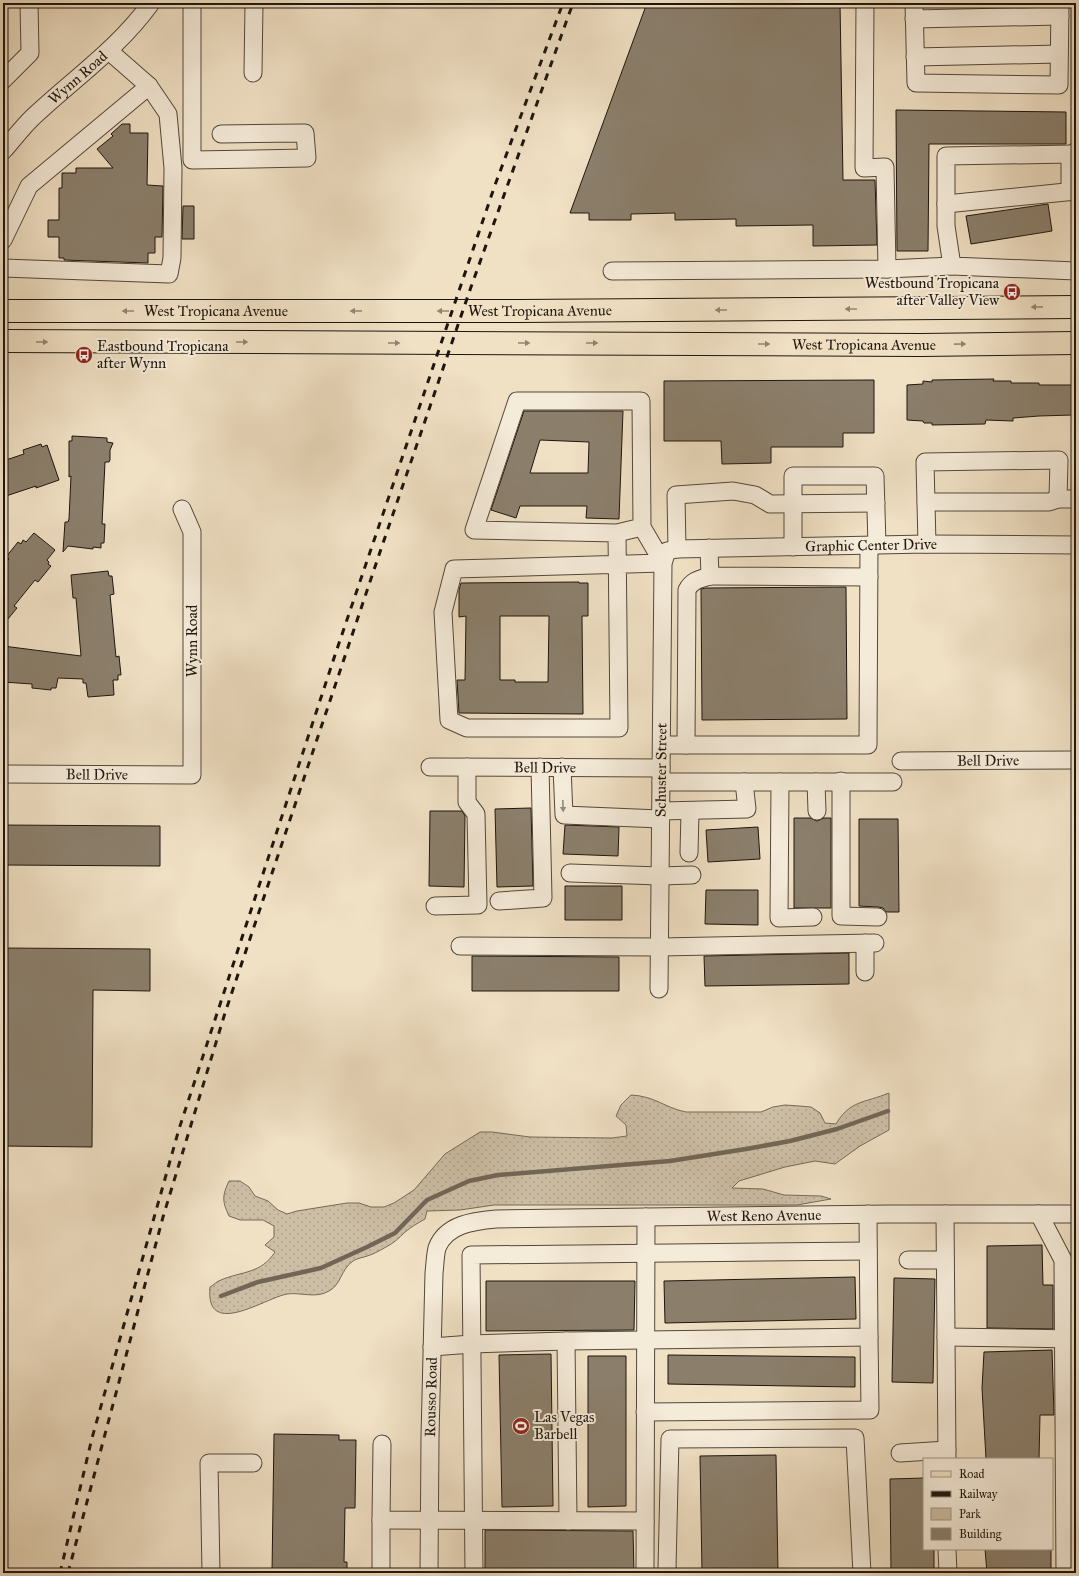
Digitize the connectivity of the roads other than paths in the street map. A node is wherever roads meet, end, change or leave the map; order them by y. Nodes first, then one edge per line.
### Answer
1 (29, 3) edge
2 (151, 3) edge
3 (192, 3) edge
4 (254, 3) edge
5 (865, 3) edge
6 (1060, 9) edge
7 (914, 11) edge
8 (110, 51) junction
9 (1059, 54) junction
10 (915, 57) junction
11 (253, 73) dead end
12 (3, 80) edge
13 (149, 86) junction
14 (221, 134) dead end
15 (3, 151) edge
16 (1074, 152) edge
17 (1073, 191) edge
18 (946, 204) junction
19 (3, 240) edge
20 (952, 266) junction
21 (3, 268) edge
22 (887, 269) junction
23 (612, 271) dead end
24 (1076, 271) edge
25 (1076, 307) edge
26 (3, 311) edge
27 (3, 342) edge
28 (1076, 343) edge
29 (1058, 499) junction
30 (1076, 499) edge
31 (876, 502) junction
32 (926, 502) junction
33 (793, 504) junction
34 (182, 509) dead end
35 (642, 527) junction
36 (617, 533) junction
37 (927, 544) junction
38 (873, 545) junction
39 (1076, 545) edge
40 (793, 547) junction
41 (709, 548) junction
42 (669, 555) junction
43 (618, 564) junction
44 (710, 576) junction
45 (869, 577) junction
46 (662, 745) junction
47 (686, 745) junction
48 (1076, 760) edge
49 (900, 761) dead end
50 (430, 767) dead end
51 (467, 767) junction
52 (540, 767) junction
53 (562, 767) junction
54 (3, 774) edge
55 (192, 775) joint
56 (661, 775) junction
57 (841, 781) junction
58 (744, 782) junction
59 (780, 782) junction
60 (816, 782) junction
61 (893, 782) dead end
62 (690, 810) junction
63 (818, 811) dead end
64 (660, 815) junction
65 (689, 853) dead end
66 (570, 874) dead end
67 (692, 875) dead end
68 (660, 876) junction
69 (499, 901) dead end
70 (435, 906) dead end
71 (813, 917) dead end
72 (878, 917) dead end
73 (460, 946) dead end
74 (660, 947) junction
75 (865, 972) dead end
76 (660, 989) dead end
77 (868, 1214) junction
78 (944, 1214) junction
79 (1039, 1214) junction
80 (1076, 1214) edge
81 (646, 1217) junction
82 (454, 1228) joint
83 (868, 1251) junction
84 (646, 1254) junction
85 (908, 1260) dead end
86 (945, 1260) junction
87 (869, 1337) junction
88 (946, 1337) junction
89 (1070, 1338) edge
90 (646, 1340) junction
91 (566, 1341) junction
92 (472, 1344) junction
93 (432, 1347) junction
94 (646, 1412) junction
95 (382, 1444) dead end
96 (900, 1452) dead end
97 (947, 1455) edge
98 (254, 1463) dead end
99 (381, 1520) junction
100 (429, 1520) junction
101 (474, 1521) junction
102 (568, 1521) junction
103 (646, 1521) junction
104 (1058, 1531) edge
105 (947, 1550) edge
106 (211, 1573) edge
107 (381, 1573) edge
108 (429, 1573) edge
109 (474, 1573) edge
110 (646, 1573) edge
111 (669, 1573) edge
112 (862, 1573) edge
113 (948, 1573) edge
114 (1065, 1573) edge

1 - 12 street
2 - 8 street, Wynn Road
3 - 14 street
4 - 11 street
5 - 22 street
6 - 7 street
6 - 9 street
7 - 10 street
8 - 13 street
8 - 15 street, Wynn Road
9 - 10 street
9 - 10 street
13 - 19 street
13 - 21 street
16 - 17 street
16 - 18 street
17 - 18 street
18 - 20 street
20 - 22 street
20 - 24 street
22 - 23 street
25 -> 26 main road, West Tropicana Avenue
27 -> 28 main road, West Tropicana Avenue
29 - 30 street
29 - 32 street
29 - 32 street
31 - 33 street
31 - 33 street
31 - 38 street
32 - 37 street
33 - 40 street
33 - 42 street, Schuster Street
34 - 55 street, Wynn Road
35 - 36 street
35 - 36 street
35 - 42 street
36 - 43 street
37 - 38 street, Graphic Center Drive
37 - 39 street, Graphic Center Drive
38 - 40 street, Graphic Center Drive
38 - 45 street
40 - 41 street, Graphic Center Drive
41 - 42 street, Graphic Center Drive
41 - 44 street
42 - 43 street, Graphic Center Drive
42 - 46 street, Schuster Street
43 - 43 street
44 - 45 street
44 - 47 street
45 - 47 street
46 - 47 street
46 - 56 street, Schuster Street
48 - 49 street, Bell Drive
50 - 51 street, Bell Drive
51 - 52 street, Bell Drive
51 - 70 street
52 - 53 street, Bell Drive
52 - 69 street
53 - 56 street, Bell Drive
53 -> 64 street
54 - 55 street, Bell Drive
56 - 58 street, Bell Drive
56 - 64 street, Schuster Street
57 - 60 street, Bell Drive
57 - 61 street, Bell Drive
57 - 72 street
58 - 59 street, Bell Drive
58 - 62 street
59 - 60 street, Bell Drive
59 - 71 street
60 - 63 street
62 - 64 street
62 - 65 street
64 - 68 street, Schuster Street
66 - 68 street
67 - 68 street
68 - 74 street, Schuster Street
73 - 74 street
74 - 75 street
74 - 76 street, Schuster Street
77 - 78 street, West Reno Avenue
77 - 81 street, West Reno Avenue
77 - 83 street
78 - 79 street, West Reno Avenue
78 - 86 street
79 - 80 street, West Reno Avenue
79 - 89 street
81 - 82 street, West Reno Avenue
81 - 84 street
82 - 93 street, Rousso Road
83 - 84 street
83 - 87 street
84 - 90 street
84 - 92 street
85 - 86 street
86 - 88 street
87 - 90 street
87 - 94 street
88 - 89 street
88 - 97 street
89 - 104 street
90 - 91 street
90 - 94 street
91 - 92 street
91 - 102 street
92 - 93 street
92 - 101 street
93 - 100 street, Rousso Road
94 - 103 street
95 - 99 street
96 - 97 street
98 - 106 street
99 - 100 street
99 - 107 street
100 - 101 street
100 - 108 street, Rousso Road
101 - 102 street
101 - 109 street
102 - 103 street
103 - 110 street
104 - 114 street
105 - 113 street
111 - 112 street

